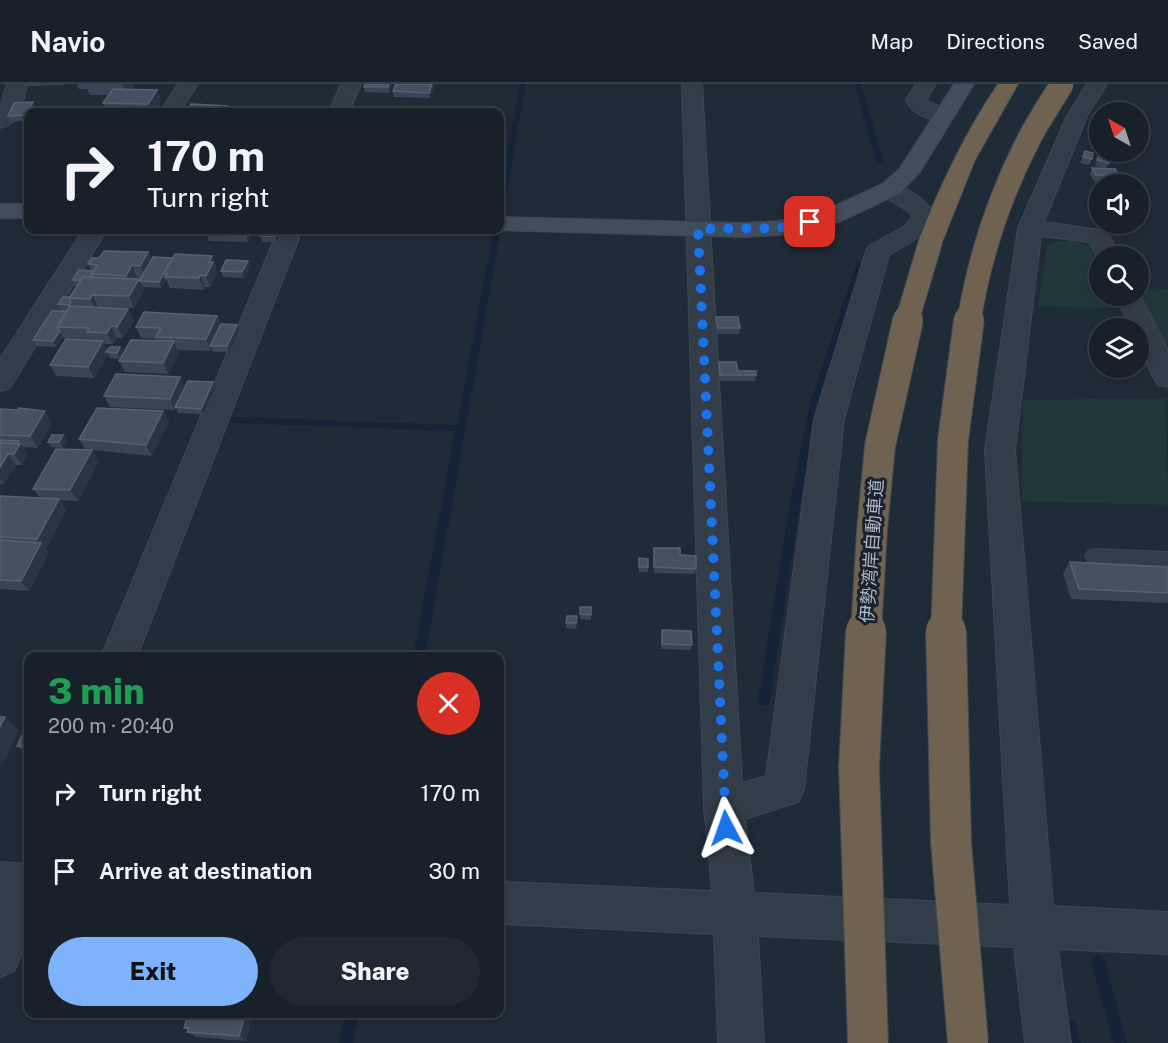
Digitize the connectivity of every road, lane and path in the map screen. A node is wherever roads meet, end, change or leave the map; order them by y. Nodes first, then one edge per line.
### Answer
1 (17, 84) edge
2 (188, 84) edge
3 (351, 84) edge
4 (692, 84) edge
5 (926, 84) edge
6 (964, 84) edge
7 (1008, 84) edge
8 (1062, 84) edge
9 (1097, 84) edge
10 (173, 108) edge
11 (341, 108) edge
12 (944, 116) junction
13 (0, 122) edge
14 (889, 190) junction
15 (0, 211) edge
16 (24, 211) edge
17 (504, 224) edge
18 (1030, 228) junction
19 (698, 229) junction
20 (92, 234) edge
21 (288, 234) edge
22 (1103, 246) edge
23 (1133, 306) edge
24 (1168, 378) edge
25 (0, 381) edge
26 (1094, 556) dead end
27 (1168, 559) edge
28 (121, 652) edge
29 (724, 807) junction
30 (0, 883) edge
31 (24, 885) edge
32 (24, 895) edge
33 (504, 903) edge
34 (735, 914) junction
35 (1033, 927) junction
36 (1168, 933) edge
37 (0, 955) edge
38 (741, 1043) edge
39 (868, 1043) edge
40 (968, 1043) edge
41 (1048, 1043) edge

1 - 13 street
2 - 10 street
3 - 11 street
4 - 19 street
5 - 12 street
6 - 12 street
7 - 39 highway, 伊勢湾岸自動車道, bridge
8 - 40 highway, bridge
9 - 18 street
12 - 14 street
14 - 19 street
14 - 29 street
15 - 16 street
17 - 19 street
18 - 22 street
18 - 35 street
19 - 29 street
20 - 25 street
21 - 28 street
23 - 24 street
26 - 27 lane
29 - 34 street
30 - 31 street
32 - 37 street
33 - 34 street
34 - 35 street
34 - 38 street
35 - 36 street
35 - 41 street

